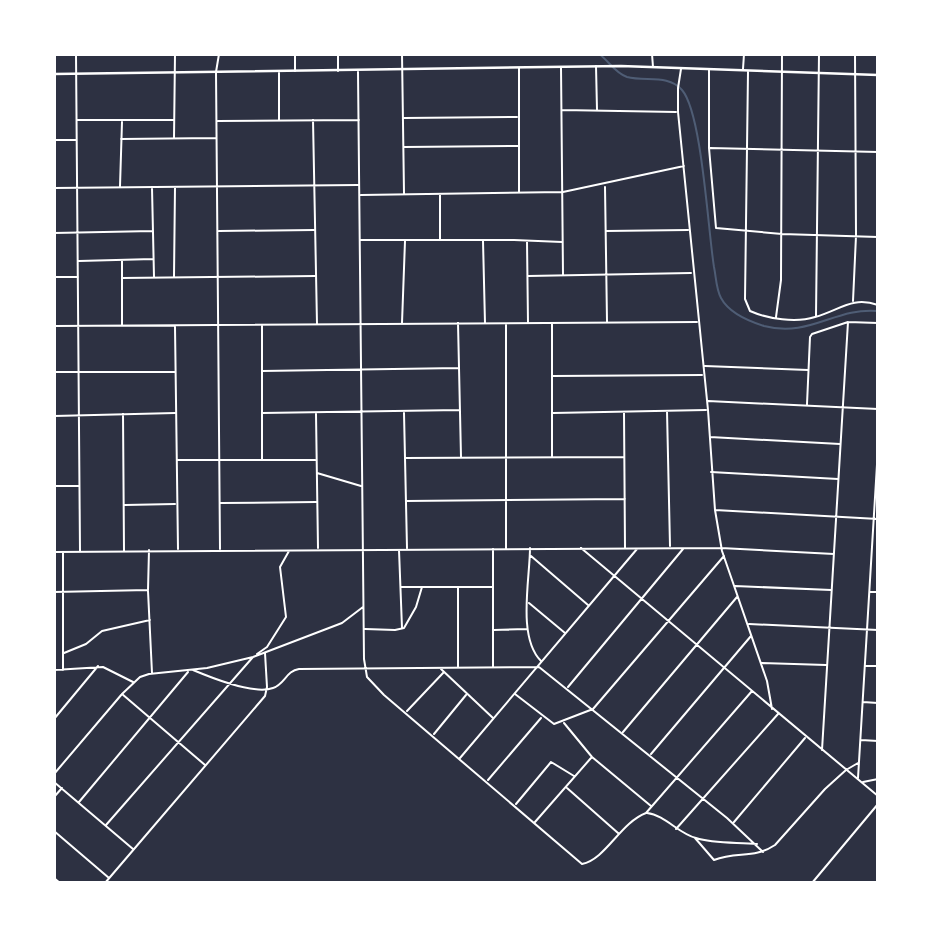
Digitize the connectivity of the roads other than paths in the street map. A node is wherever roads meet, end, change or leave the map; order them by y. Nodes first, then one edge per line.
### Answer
1 (76, 54) edge
2 (175, 54) edge
3 (219, 54) edge
4 (295, 54) edge
5 (338, 54) edge
6 (402, 54) edge
7 (652, 54) edge
8 (744, 54) edge
9 (782, 54) edge
10 (819, 54) edge
11 (855, 54) edge
12 (561, 66) junction
13 (598, 66) junction
14 (653, 67) junction
15 (519, 68) junction
16 (682, 68) junction
17 (709, 69) junction
18 (743, 69) junction
19 (748, 69) junction
20 (402, 70) junction
21 (338, 71) junction
22 (358, 71) junction
23 (781, 71) junction
24 (216, 72) junction
25 (279, 72) junction
26 (295, 72) junction
27 (174, 73) junction
28 (818, 73) junction
29 (54, 74) edge
30 (76, 75) junction
31 (854, 75) junction
32 (878, 75) edge
33 (561, 110) junction
34 (597, 111) junction
35 (678, 112) junction
36 (519, 117) junction
37 (403, 118) junction
38 (77, 120) junction
39 (122, 120) junction
40 (174, 120) junction
41 (313, 120) junction
42 (359, 120) junction
43 (217, 121) junction
44 (278, 121) junction
45 (217, 138) junction
46 (121, 139) junction
47 (174, 139) junction
48 (54, 140) edge
49 (77, 140) junction
50 (519, 146) junction
51 (404, 147) junction
52 (709, 148) junction
53 (746, 150) junction
54 (782, 150) junction
55 (818, 151) junction
56 (856, 152) junction
57 (878, 152) edge
58 (684, 166) junction
59 (359, 185) junction
60 (605, 185) junction
61 (217, 186) junction
62 (314, 186) junction
63 (120, 187) junction
64 (152, 187) junction
65 (175, 187) junction
66 (54, 188) edge
67 (78, 188) junction
68 (563, 192) junction
69 (519, 193) junction
70 (404, 194) junction
71 (440, 194) junction
72 (360, 195) junction
73 (315, 230) junction
74 (690, 230) junction
75 (153, 231) junction
76 (218, 231) junction
77 (606, 231) junction
78 (746, 232) junction
79 (54, 233) edge
80 (78, 233) junction
81 (782, 234) junction
82 (816, 235) junction
83 (856, 236) junction
84 (878, 237) edge
85 (360, 240) junction
86 (405, 240) junction
87 (440, 240) junction
88 (483, 240) junction
89 (527, 240) junction
90 (563, 243) junction
91 (153, 259) junction
92 (122, 260) junction
93 (78, 261) junction
94 (693, 273) junction
95 (563, 275) junction
96 (606, 275) junction
97 (315, 276) junction
98 (528, 276) junction
99 (54, 277) edge
100 (79, 277) junction
101 (174, 277) junction
102 (217, 277) junction
103 (122, 278) junction
104 (154, 278) junction
105 (853, 301) junction
106 (878, 305) edge
107 (816, 317) junction
108 (776, 318) junction
109 (607, 322) junction
110 (698, 322) junction
111 (848, 322) junction
112 (485, 323) junction
113 (506, 323) junction
114 (528, 323) junction
115 (552, 323) junction
116 (878, 323) edge
117 (360, 324) junction
118 (402, 324) junction
119 (458, 324) junction
120 (175, 325) junction
121 (262, 325) junction
122 (317, 325) junction
123 (54, 326) edge
124 (122, 326) junction
125 (218, 326) junction
126 (78, 327) junction
127 (703, 366) junction
128 (459, 368) junction
129 (361, 370) junction
130 (809, 370) junction
131 (262, 371) junction
132 (54, 372) edge
133 (78, 372) junction
134 (175, 372) junction
135 (704, 375) junction
136 (553, 376) junction
137 (707, 401) junction
138 (807, 405) junction
139 (843, 407) junction
140 (878, 409) edge
141 (460, 410) junction
142 (667, 410) junction
143 (708, 410) junction
144 (316, 412) junction
145 (362, 412) junction
146 (404, 412) junction
147 (624, 412) junction
148 (262, 413) junction
149 (553, 413) junction
150 (123, 414) junction
151 (176, 414) junction
152 (79, 415) junction
153 (54, 416) edge
154 (710, 437) junction
155 (841, 444) junction
156 (878, 448) edge
157 (552, 457) junction
158 (624, 457) junction
159 (405, 458) junction
160 (461, 458) junction
161 (506, 458) junction
162 (177, 460) junction
163 (218, 460) junction
164 (316, 460) junction
165 (262, 461) junction
166 (316, 472) junction
167 (711, 472) junction
168 (839, 479) junction
169 (877, 481) edge
170 (54, 486) edge
171 (79, 486) junction
172 (361, 486) junction
173 (625, 499) junction
174 (506, 500) junction
175 (406, 501) junction
176 (316, 502) junction
177 (220, 503) junction
178 (177, 504) junction
179 (124, 505) junction
180 (715, 510) junction
181 (836, 517) junction
182 (873, 519) junction
183 (878, 519) edge
184 (493, 548) junction
185 (530, 548) junction
186 (581, 548) junction
187 (625, 548) junction
188 (638, 548) junction
189 (670, 548) junction
190 (684, 548) junction
191 (721, 548) junction
192 (362, 549) junction
193 (399, 549) junction
194 (407, 549) junction
195 (506, 549) junction
196 (149, 550) junction
197 (178, 550) junction
198 (220, 550) junction
199 (289, 550) junction
200 (318, 550) junction
201 (124, 551) junction
202 (54, 552) edge
203 (63, 552) junction
204 (80, 552) junction
205 (834, 554) junction
206 (530, 555) junction
207 (871, 555) junction
208 (878, 555) edge
209 (724, 556) junction
210 (614, 576) junction
211 (734, 586) junction
212 (401, 587) junction
213 (422, 587) junction
214 (458, 587) junction
215 (493, 587) junction
216 (148, 590) junction
217 (832, 590) junction
218 (54, 592) edge
219 (64, 592) junction
220 (869, 592) junction
221 (878, 592) edge
222 (737, 596) junction
223 (642, 599) junction
224 (528, 603) junction
225 (364, 606) junction
226 (589, 606) junction
227 (150, 620) junction
228 (668, 621) junction
229 (747, 624) junction
230 (830, 628) junction
231 (364, 629) junction
232 (402, 629) junction
233 (527, 629) junction
234 (493, 630) junction
235 (867, 630) junction
236 (878, 631) edge
237 (566, 634) junction
238 (751, 636) junction
239 (696, 645) junction
240 (63, 653) junction
241 (265, 653) junction
242 (253, 657) junction
243 (542, 661) junction
244 (761, 663) junction
245 (828, 665) junction
246 (99, 666) junction
247 (864, 666) junction
248 (878, 666) edge
249 (440, 667) junction
250 (458, 667) junction
251 (493, 667) junction
252 (538, 667) junction
253 (365, 668) junction
254 (724, 668) junction
255 (54, 670) edge
256 (63, 670) junction
257 (193, 670) junction
258 (189, 671) junction
259 (445, 672) junction
260 (152, 673) junction
261 (134, 682) junction
262 (230, 683) junction
263 (567, 688) junction
264 (267, 690) junction
265 (752, 691) junction
266 (122, 694) junction
267 (467, 694) junction
268 (515, 694) junction
269 (862, 702) junction
270 (878, 703) edge
271 (593, 709) junction
272 (772, 709) junction
273 (406, 712) junction
274 (778, 714) junction
275 (541, 717) junction
276 (149, 718) junction
277 (54, 719) edge
278 (494, 719) junction
279 (563, 722) junction
280 (622, 732) junction
281 (433, 735) junction
282 (806, 737) junction
283 (860, 740) junction
284 (178, 741) junction
285 (878, 741) edge
286 (822, 750) junction
287 (650, 755) junction
288 (592, 757) junction
289 (460, 758) junction
290 (859, 762) junction
291 (206, 765) junction
292 (846, 770) junction
293 (54, 774) edge
294 (575, 777) junction
295 (676, 778) junction
296 (858, 779) junction
297 (878, 779) edge
298 (487, 781) junction
299 (54, 782) edge
300 (862, 783) junction
301 (566, 787) junction
302 (62, 788) junction
303 (878, 796) edge
304 (54, 797) edge
305 (705, 800) junction
306 (79, 802) junction
307 (878, 804) edge
308 (515, 805) junction
309 (652, 806) junction
310 (646, 813) junction
311 (535, 822) junction
312 (733, 823) junction
313 (106, 825) junction
314 (676, 829) junction
315 (54, 831) edge
316 (618, 833) junction
317 (695, 838) junction
318 (757, 844) junction
319 (134, 850) junction
320 (763, 852) junction
321 (54, 878) edge
322 (110, 878) junction
323 (58, 882) edge
324 (105, 883) edge
325 (812, 883) edge

1 - 30 street
2 - 27 street
3 - 24 street
4 - 26 street
5 - 21 street
6 - 20 street
7 - 14 street
8 - 18 street
9 - 23 street
10 - 28 street
11 - 31 street
12 - 13 street
12 - 15 street
12 - 33 street
13 - 14 street
13 - 34 street
14 - 16 street
15 - 20 street
15 - 36 street
16 - 17 street
16 - 35 street
17 - 18 street
17 - 52 street
18 - 19 street
19 - 23 street
19 - 53 street
20 - 22 street
20 - 37 street
21 - 22 street
21 - 26 street
22 - 42 street
23 - 28 street
23 - 54 street
24 - 25 street
24 - 27 street
24 - 43 street
25 - 26 street
25 - 44 street
27 - 30 street
27 - 40 street
28 - 31 street
28 - 55 street
29 - 30 street
30 - 38 street
31 - 32 street
31 - 56 street
33 - 34 street
33 - 68 street
34 - 35 street
35 - 58 street
36 - 37 street
36 - 50 street
37 - 51 street
38 - 39 street
38 - 49 street
39 - 40 street
39 - 46 street
40 - 47 street
41 - 42 street
41 - 44 street
41 - 62 street
42 - 59 street
43 - 44 street
43 - 45 street
45 - 47 street
45 - 61 street
46 - 47 street
46 - 63 street
48 - 49 street
49 - 67 street
50 - 51 street
50 - 69 street
51 - 70 street
52 - 53 street
52 - 78 street
53 - 54 street
53 - 78 street
54 - 55 street
54 - 81 street
55 - 56 street
55 - 82 street
56 - 57 street
56 - 83 street
58 - 60 street
58 - 74 street
59 - 62 street
59 - 72 street
60 - 68 street
60 - 77 street
61 - 62 street
61 - 65 street
61 - 76 street
62 - 73 street
63 - 64 street
63 - 67 street
64 - 65 street
64 - 75 street
65 - 101 street
66 - 67 street
67 - 80 street
68 - 69 street
68 - 90 street
69 - 71 street
70 - 71 street
70 - 72 street
71 - 87 street
72 - 85 street
73 - 76 street
73 - 97 street
74 - 77 street
74 - 94 street
75 - 80 street
75 - 91 street
76 - 102 street
77 - 96 street
78 - 81 street
78 - 108 street
79 - 80 street
80 - 93 street
81 - 82 street
81 - 108 street
82 - 83 street
82 - 107 street
83 - 84 street
83 - 105 street
85 - 86 street
85 - 117 street
86 - 87 street
86 - 118 street
87 - 88 street
88 - 89 street
88 - 112 street
89 - 90 street
89 - 98 street
90 - 95 street
91 - 92 street
91 - 104 street
92 - 93 street
92 - 103 street
93 - 100 street
94 - 96 street
94 - 110 street
95 - 96 street
95 - 98 street
96 - 109 street
97 - 102 street
97 - 122 street
98 - 114 street
99 - 100 street
100 - 126 street
101 - 102 street
101 - 104 street
102 - 125 street
103 - 104 street
103 - 124 street
105 - 106 street
105 - 107 street
107 - 108 street
109 - 110 street
109 - 115 street
110 - 127 street
111 - 116 street
111 - 130 street
111 - 139 street
112 - 113 street
112 - 119 street
113 - 114 street
113 - 161 street
114 - 115 street
115 - 136 street
117 - 118 street
117 - 122 street
117 - 129 street
118 - 119 street
119 - 128 street
120 - 124 street
120 - 125 street
120 - 134 street
121 - 122 street
121 - 125 street
121 - 131 street
123 - 126 street
124 - 126 street
125 - 163 street
126 - 133 street
127 - 130 street
127 - 135 street
128 - 129 street
128 - 141 street
129 - 131 street
129 - 145 street
130 - 138 street
131 - 148 street
132 - 133 street
133 - 134 street
133 - 152 street
134 - 151 street
135 - 136 street
135 - 137 street
136 - 149 street
137 - 138 street
137 - 143 street
138 - 139 street
139 - 140 street
139 - 155 street
141 - 146 street
141 - 160 street
142 - 143 street
142 - 147 street
142 - 189 street
143 - 154 street
144 - 145 street
144 - 148 street
144 - 164 street
145 - 146 street
145 - 172 street
146 - 159 street
147 - 149 street
147 - 158 street
148 - 165 street
149 - 157 street
150 - 151 street
150 - 152 street
150 - 179 street
151 - 162 street
152 - 153 street
152 - 171 street
154 - 155 street
154 - 167 street
155 - 168 street
156 - 169 street
157 - 158 street
157 - 161 street
158 - 173 street
159 - 160 street
159 - 175 street
160 - 161 street
161 - 174 street
162 - 163 street
162 - 178 street
163 - 165 street
163 - 177 street
164 - 165 street
164 - 166 street
166 - 172 street
166 - 176 street
167 - 168 street
167 - 180 street
168 - 181 street
169 - 182 street
170 - 171 street
171 - 204 street
172 - 192 street
173 - 174 street
173 - 187 street
174 - 175 street
174 - 195 street
175 - 194 street
176 - 177 street
176 - 200 street
177 - 198 street
178 - 179 street
178 - 197 street
179 - 201 street
180 - 181 street
180 - 191 street
181 - 182 street
181 - 205 street
182 - 183 street
182 - 207 street
184 - 194 street
184 - 195 street
184 - 215 street
185 - 186 street
185 - 195 street
185 - 206 street
186 - 187 street
186 - 210 street
187 - 188 street
188 - 189 street
188 - 210 street
189 - 190 street
190 - 191 street
190 - 223 street
191 - 205 street
191 - 209 street
192 - 193 street
192 - 200 street
192 - 225 street
193 - 194 street
193 - 212 street
196 - 197 street
196 - 201 street
196 - 216 street
197 - 198 street
198 - 199 street
199 - 200 street
199 - 242 street
201 - 204 street
202 - 203 street
203 - 204 street
203 - 219 street
205 - 217 street
206 - 224 street
206 - 226 street
207 - 208 street
207 - 220 street
209 - 211 street
209 - 228 street
210 - 223 street
210 - 226 street
211 - 217 street
211 - 222 street
212 - 213 street
212 - 232 street
213 - 214 street
213 - 232 street
214 - 215 street
214 - 250 street
215 - 234 street
216 - 219 street
216 - 227 street
217 - 230 street
218 - 219 street
219 - 240 street
220 - 221 street
220 - 235 street
222 - 229 street
222 - 239 street
223 - 228 street
223 - 263 street
224 - 233 street
224 - 237 street
225 - 231 street
225 - 241 street
226 - 237 street
227 - 240 street
227 - 260 street
228 - 239 street
228 - 271 street
229 - 230 street
229 - 238 street
230 - 235 street
230 - 245 street
231 - 232 street
231 - 253 street
233 - 234 street
233 - 243 street
234 - 251 street
235 - 236 street
235 - 247 street
237 - 243 street
238 - 244 street
238 - 254 street
239 - 254 street
239 - 280 street
240 - 256 street
241 - 242 street
241 - 264 street
242 - 257 street
242 - 262 street
243 - 252 street
244 - 245 street
244 - 272 street
245 - 286 street
246 - 256 street
246 - 261 street
246 - 277 street
247 - 248 street
247 - 269 street
249 - 250 street
249 - 253 street
249 - 259 street
250 - 251 street
251 - 252 street
252 - 263 street
252 - 268 street
253 - 264 street
253 - 273 street
254 - 265 street
254 - 287 street
255 - 256 street
257 - 258 street
257 - 262 street
258 - 260 street
258 - 276 street
259 - 267 street
259 - 273 street
260 - 261 street
261 - 266 street
262 - 264 street
262 - 284 street
263 - 271 street
264 - 291 street
265 - 272 street
265 - 295 street
266 - 276 street
266 - 293 street
267 - 278 street
267 - 281 street
268 - 275 street
268 - 278 street
269 - 270 street
269 - 283 street
271 - 279 street
271 - 280 street
272 - 274 street
273 - 281 street
274 - 282 street
274 - 305 street
275 - 279 street
275 - 298 street
276 - 284 street
276 - 306 street
278 - 289 street
279 - 288 street
280 - 287 street
281 - 289 street
282 - 286 street
282 - 312 street
283 - 285 street
283 - 290 street
284 - 291 street
284 - 313 street
286 - 292 street
287 - 295 street
288 - 294 street
288 - 309 street
289 - 298 street
290 - 292 street
290 - 296 street
291 - 319 street
292 - 296 street
292 - 320 street
294 - 301 street
294 - 308 street
295 - 305 street
295 - 309 street
296 - 300 street
297 - 300 street
298 - 308 street
299 - 302 street
300 - 303 street
301 - 311 street
301 - 316 street
302 - 304 street
302 - 306 street
305 - 312 street
305 - 314 street
306 - 313 street
307 - 325 street
308 - 311 street
309 - 310 street
310 - 314 street
310 - 316 street
311 - 316 street
312 - 318 street
313 - 319 street
314 - 317 street
315 - 322 street
317 - 318 street
317 - 320 street
318 - 320 street
319 - 322 street
321 - 323 street
322 - 324 street

